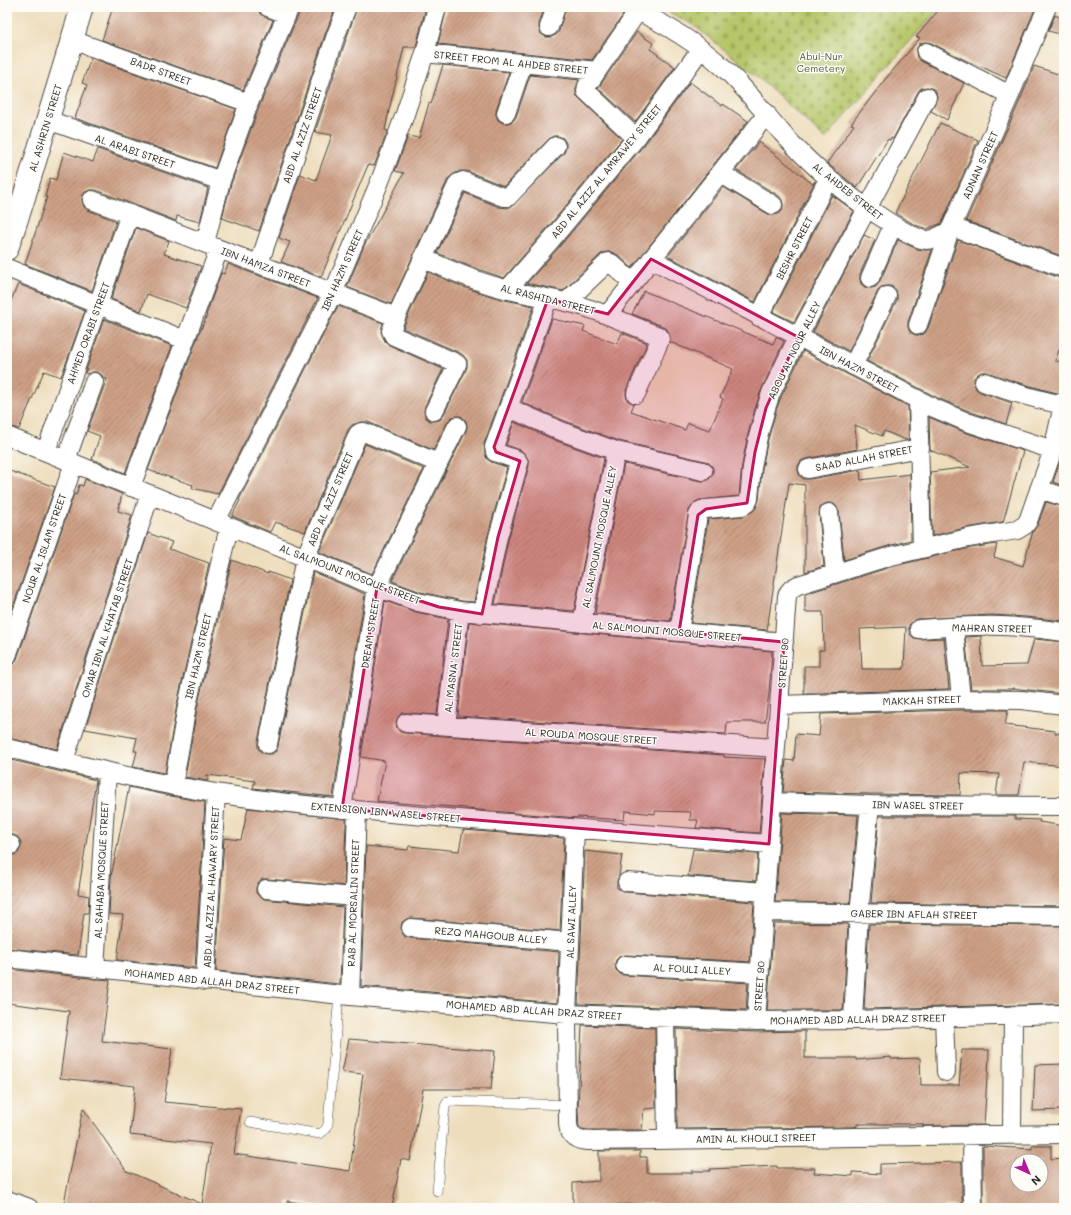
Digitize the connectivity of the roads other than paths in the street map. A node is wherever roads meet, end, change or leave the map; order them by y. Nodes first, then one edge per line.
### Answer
1 (82, 7) edge
2 (268, 7) edge
3 (347, 7) edge
4 (437, 7) edge
5 (556, 7) edge
6 (1047, 7) edge
7 (633, 9) edge
8 (289, 11) edge
9 (549, 27) dead end
10 (72, 40) junction
11 (702, 49) junction
12 (926, 52) dead end
13 (425, 53) junction
14 (523, 63) junction
15 (597, 71) junction
16 (1010, 95) junction
17 (927, 98) dead end
18 (249, 103) junction
19 (506, 113) dead end
20 (767, 114) junction
21 (48, 120) junction
22 (636, 138) junction
23 (556, 146) dead end
24 (720, 173) junction
25 (828, 179) junction
26 (221, 181) junction
27 (92, 200) dead end
28 (773, 205) dead end
29 (867, 209) junction
30 (130, 214) junction
31 (893, 225) junction
32 (950, 230) junction
33 (212, 246) junction
34 (7, 249) edge
35 (423, 258) junction
36 (651, 259) junction
37 (259, 264) junction
38 (7, 268) edge
39 (1064, 268) edge
40 (870, 278) dead end
41 (632, 283) junction
42 (507, 290) junction
43 (333, 293) junction
44 (887, 296) dead end
45 (557, 300) junction
46 (98, 305) junction
47 (608, 314) junction
48 (396, 317) junction
49 (759, 317) junction
50 (918, 325) dead end
51 (798, 337) junction
52 (185, 340) junction
53 (853, 366) junction
54 (94, 382) dead end
55 (984, 382) dead end
56 (636, 394) dead end
57 (918, 400) junction
58 (1064, 403) edge
59 (509, 408) junction
60 (434, 411) dead end
61 (457, 426) dead end
62 (7, 436) edge
63 (920, 448) junction
64 (1053, 450) junction
65 (616, 451) junction
66 (46, 452) junction
67 (70, 461) junction
68 (438, 463) junction
69 (808, 469) dead end
70 (703, 471) dead end
71 (131, 487) junction
72 (1039, 489) junction
73 (150, 494) junction
74 (1064, 497) edge
75 (829, 512) dead end
76 (223, 524) junction
77 (922, 548) junction
78 (305, 558) junction
79 (835, 573) junction
80 (377, 587) junction
81 (460, 611) junction
82 (482, 614) junction
83 (582, 623) junction
84 (954, 627) junction
85 (919, 628) dead end
86 (679, 632) junction
87 (1064, 632) edge
88 (784, 642) junction
89 (7, 656) edge
90 (962, 699) junction
91 (780, 705) junction
92 (1064, 706) edge
93 (406, 723) dead end
94 (446, 726) junction
95 (268, 744) dead end
96 (7, 748) edge
97 (776, 748) junction
98 (64, 761) junction
99 (107, 772) junction
100 (173, 786) junction
101 (216, 793) junction
102 (772, 802) junction
103 (870, 805) junction
104 (1064, 806) edge
105 (350, 810) junction
106 (575, 829) junction
107 (769, 844) junction
108 (627, 882) dead end
109 (266, 889) dead end
110 (766, 892) junction
111 (354, 897) junction
112 (764, 912) junction
113 (859, 913) junction
114 (1064, 916) edge
115 (411, 928) dead end
116 (570, 942) junction
117 (7, 958) edge
118 (625, 965) dead end
119 (95, 969) junction
120 (760, 973) junction
121 (205, 981) junction
122 (344, 996) junction
123 (567, 1014) junction
124 (1064, 1014) edge
125 (1013, 1016) junction
126 (944, 1017) junction
127 (665, 1018) junction
128 (853, 1020) junction
129 (756, 1021) junction
130 (946, 1072) dead end
131 (568, 1105) junction
132 (250, 1122) dead end
133 (1012, 1134) junction
134 (1064, 1134) edge
135 (972, 1135) junction
136 (667, 1140) junction
137 (436, 1192) dead end
138 (7, 1200) edge
139 (29, 1208) edge
140 (973, 1208) edge

1 - 10 street, AL ASHRIN STREET
2 - 8 street
3 - 37 street, ABD AL AZIZ STREET
4 - 13 street, IBN HAZM STREET
5 - 9 street
6 - 16 street, ADNAN STREET
7 - 11 street, AL AHDEB STREET
7 - 15 street
8 - 18 street
10 - 18 street, BADR STREET
10 - 21 street, AL ASHRIN STREET
11 - 20 street, AL AHDEB STREET
11 - 22 street, ABD AL AZIZ AL AMRAWEY STREET
12 - 16 street
13 - 14 street, STREET FROM AL AHDEB STREET
13 - 43 street, IBN HAZM STREET
14 - 15 street, STREET FROM AL AHDEB STREET
14 - 19 street
15 - 22 street
16 - 32 street, ADNAN STREET
17 - 29 street, ABOU AL NOUR ALLEY
18 - 26 street
20 - 24 street
20 - 25 street, AL AHDEB STREET
21 - 26 street, AL ARABI STREET
21 - 34 street, AL ASHRIN STREET
22 - 42 street, ABD AL AZIZ AL AMRAWEY STREET
23 - 35 street
24 - 28 street
24 - 36 street
25 - 29 street, AL AHDEB STREET
25 - 49 street, BESHR STREET
26 - 33 street
27 - 30 street, IBN HAMZA STREET
29 - 31 street, AL AHDEB STREET
29 - 51 street, ABOU AL NOUR ALLEY
30 - 33 street, IBN HAMZA STREET
30 - 46 street, AHMED ORABI STREET
31 - 32 street, AL AHDEB STREET
31 - 40 street
32 - 39 street
32 - 50 street, ADNAN STREET
33 - 37 street, IBN HAMZA STREET
33 - 52 street
35 - 42 street, AL RASHIDA STREET
35 - 48 street
36 - 41 street
36 - 49 street, IBN HAZM STREET
37 - 43 street, IBN HAMZA STREET
38 - 46 street
41 - 45 street
41 - 47 street
42 - 45 street, AL RASHIDA STREET
43 - 48 street, IBN HAMZA STREET
43 - 76 street, IBN HAZM STREET
44 - 53 street
45 - 47 street, AL RASHIDA STREET
45 - 59 street
46 - 52 street
46 - 66 street, AHMED ORABI STREET
47 - 56 street, AL RASHIDA STREET
48 - 60 street
49 - 51 street, IBN HAZM STREET
51 - 53 street, IBN HAZM STREET
51 - 86 street, ABOU AL NOUR ALLEY
52 - 71 street
53 - 57 street, IBN HAZM STREET
54 - 67 street, NOUR AL ISLAM STREET
55 - 58 street
57 - 63 street
57 - 64 street, IBN HAZM STREET
58 - 64 street
59 - 65 street
59 - 82 street
61 - 68 street, DREAM STREET
62 - 66 street, AL SALMOUNI MOSQUE STREET
63 - 69 street, SAAD ALLAH STREET
63 - 77 street
64 - 72 street
65 - 70 street
65 - 83 street, AL SALMOUNI MOSQUE ALLEY
66 - 67 street, AL SALMOUNI MOSQUE STREET
67 - 71 street, AL SALMOUNI MOSQUE STREET
67 - 89 street, NOUR AL ISLAM STREET
68 - 78 street, ABD AL AZIZ STREET
68 - 80 street, DREAM STREET
71 - 73 street, AL SALMOUNI MOSQUE STREET
72 - 74 street
72 - 77 street, STREET 90
73 - 76 street, AL SALMOUNI MOSQUE STREET
73 - 98 street, OMAR IBN AL KHATAB STREET
75 - 79 street
76 - 78 street, AL SALMOUNI MOSQUE STREET
76 - 100 street, IBN HAZM STREET
77 - 79 street, STREET 90
78 - 80 street, AL SALMOUNI MOSQUE STREET
78 - 95 street, ABD AL AZIZ STREET
79 - 88 street, STREET 90
80 - 81 street, AL SALMOUNI MOSQUE STREET
80 - 105 street, DREAM STREET
81 - 82 street, AL SALMOUNI MOSQUE STREET
81 - 94 street, AL MASNA' STREET
82 - 83 street, AL SALMOUNI MOSQUE STREET
83 - 86 street, AL SALMOUNI MOSQUE STREET
84 - 85 street, MAHRAN STREET
84 - 87 street, MAHRAN STREET
84 - 90 street
86 - 88 street, AL SALMOUNI MOSQUE STREET
88 - 91 street, STREET 90
90 - 91 street, MAKKAH STREET
90 - 92 street, MAKKAH STREET
91 - 97 street, STREET 90
93 - 94 street, AL ROUDA MOSQUE STREET
94 - 97 street, AL ROUDA MOSQUE STREET
96 - 98 street, EXTENSION IBN WASEL STREET
97 - 102 street, STREET 90
98 - 99 street, EXTENSION IBN WASEL STREET
99 - 100 street, EXTENSION IBN WASEL STREET
99 - 119 street, AL SAHABA MOSQUE STREET
100 - 101 street, EXTENSION IBN WASEL STREET
101 - 105 street, EXTENSION IBN WASEL STREET
101 - 121 street, ABD AL AZIZ AL HAWARY STREET
102 - 103 street, IBN WASEL STREET
102 - 107 street, STREET 90
103 - 104 street, IBN WASEL STREET
103 - 113 street
105 - 106 street, EXTENSION IBN WASEL STREET
105 - 111 street, RAB AL MORSALIN STREET
106 - 107 street, EXTENSION IBN WASEL STREET
106 - 116 street, AL SAWI ALLEY
107 - 110 street, STREET 90
108 - 110 street
109 - 111 street
110 - 112 street, STREET 90
111 - 122 street, RAB AL MORSALIN STREET
112 - 113 street, GABER IBN AFLAH STREET
112 - 120 street, STREET 90
113 - 114 street, GABER IBN AFLAH STREET
113 - 128 street
115 - 116 street, REZQ MAHGOUB ALLEY
116 - 123 street, AL SAWI ALLEY
117 - 119 street, MOHAMED ABD ALLAH DRAZ STREET
118 - 120 street, AL FOULI ALLEY
119 - 121 street, MOHAMED ABD ALLAH DRAZ STREET
120 - 129 street, STREET 90
121 - 122 street, MOHAMED ABD ALLAH DRAZ STREET
122 - 123 street, MOHAMED ABD ALLAH DRAZ STREET
122 - 132 lane
123 - 127 street, MOHAMED ABD ALLAH DRAZ STREET
123 - 131 street, AMIN AL KHOULI STREET
124 - 125 street, MOHAMED ABD ALLAH DRAZ STREET
125 - 126 street, MOHAMED ABD ALLAH DRAZ STREET
125 - 133 street
126 - 128 street, MOHAMED ABD ALLAH DRAZ STREET
126 - 130 street
127 - 129 street, MOHAMED ABD ALLAH DRAZ STREET
127 - 136 street
128 - 129 street, MOHAMED ABD ALLAH DRAZ STREET
131 - 136 street, AMIN AL KHOULI STREET
131 - 137 lane
133 - 134 street, AMIN AL KHOULI STREET
133 - 135 street, AMIN AL KHOULI STREET
135 - 136 street, AMIN AL KHOULI STREET
135 - 140 street
138 - 139 street

